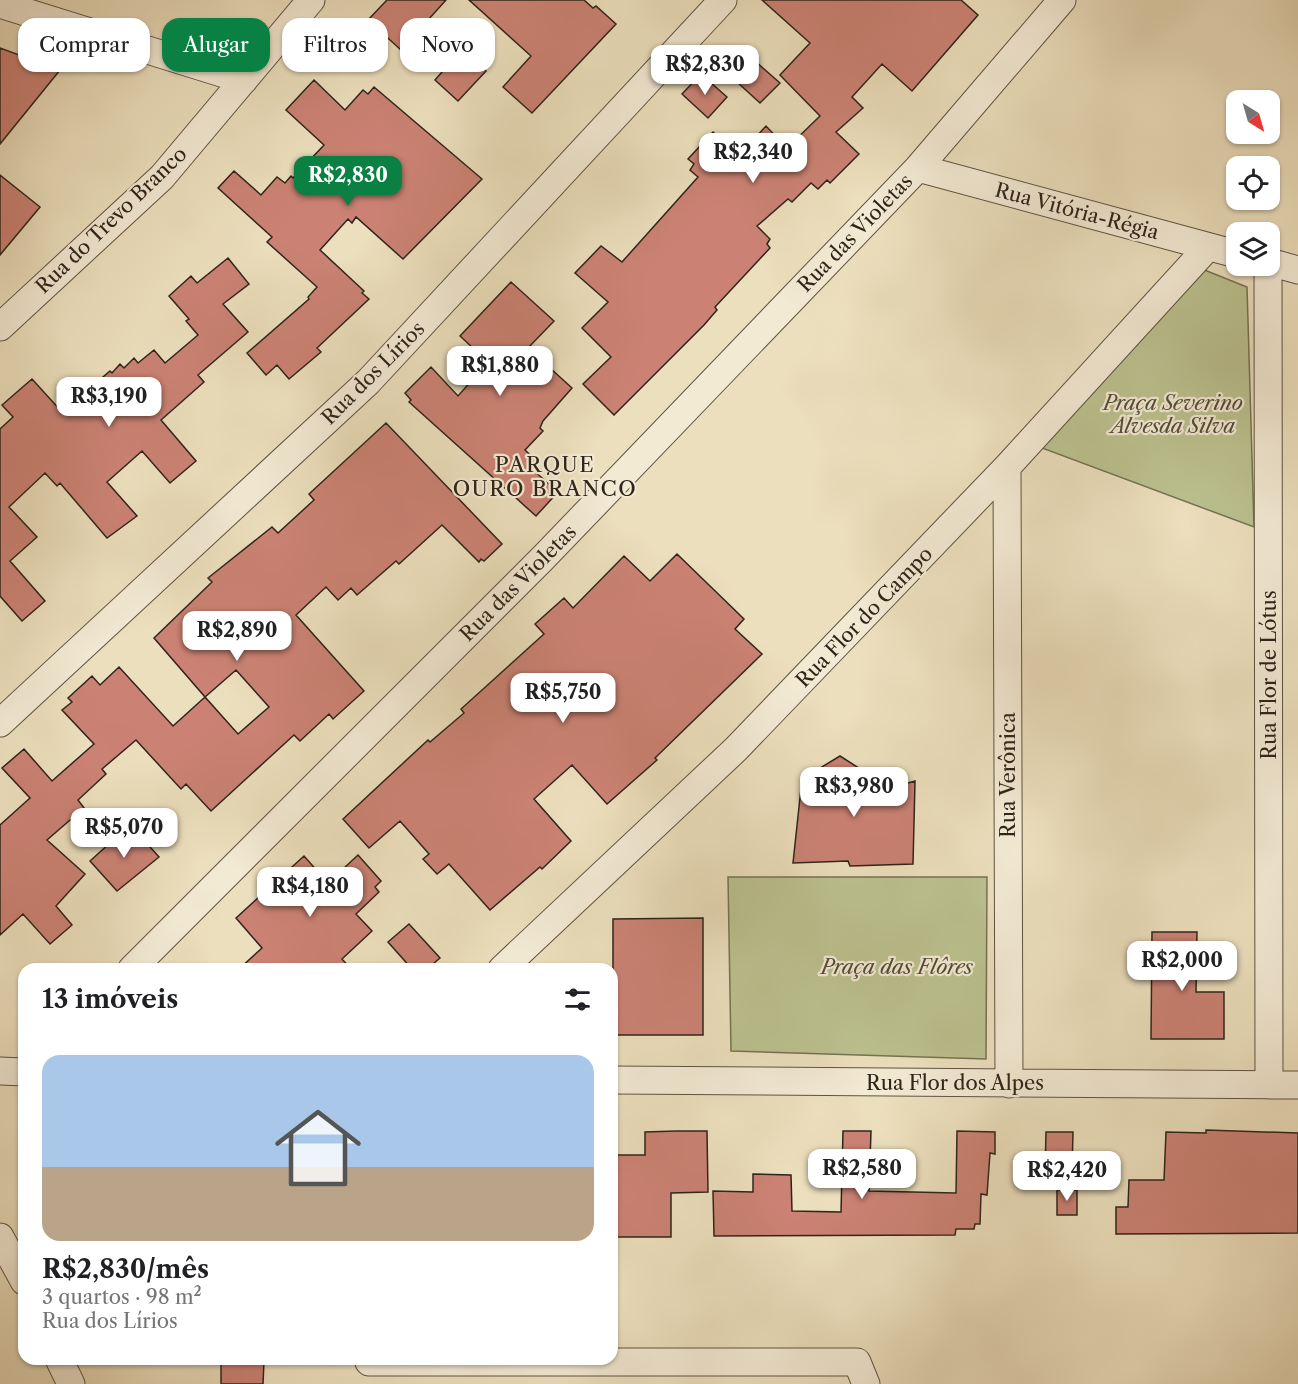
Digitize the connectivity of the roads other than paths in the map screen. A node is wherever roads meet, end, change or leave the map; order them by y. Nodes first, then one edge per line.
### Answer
1 (311, 0) edge
2 (723, 0) edge
3 (1062, 0) edge
4 (0, 4) edge
5 (244, 80) junction
6 (918, 168) junction
7 (1208, 247) junction
8 (1226, 252) edge
9 (1280, 266) edge
10 (1298, 270) edge
11 (1268, 276) edge
12 (0, 327) edge
13 (1007, 467) junction
14 (0, 723) edge
15 (138, 963) edge
16 (508, 963) edge
17 (0, 1071) edge
18 (18, 1072) edge
19 (618, 1080) edge
20 (1009, 1084) junction
21 (1269, 1085) junction
22 (1298, 1085) edge
23 (0, 1237) edge
24 (18, 1270) edge
25 (62, 1365) edge
26 (372, 1368) edge
27 (861, 1373) edge
28 (71, 1384) edge

1 - 5 street, Rua do Trevo Branco
2 - 14 street, Rua dos Lírios
3 - 6 street, Rua das Violetas
4 - 5 street
5 - 12 street, Rua do Trevo Branco
6 - 7 street, Rua Vitória-Régia
6 - 15 street, Rua das Violetas
7 - 8 street, Rua Vitória-Régia
7 - 13 street, Rua Flor do Campo
9 - 10 street
11 - 21 street, Rua Flor de Lótus
13 - 16 street, Rua Flor do Campo
13 - 20 street, Rua Verônica
17 - 18 street
19 - 20 street, Rua Flor dos Alpes
20 - 21 street, Rua Flor dos Alpes
21 - 22 street, Rua Flor dos Alpes
23 - 24 street
25 - 28 street
26 - 27 street

